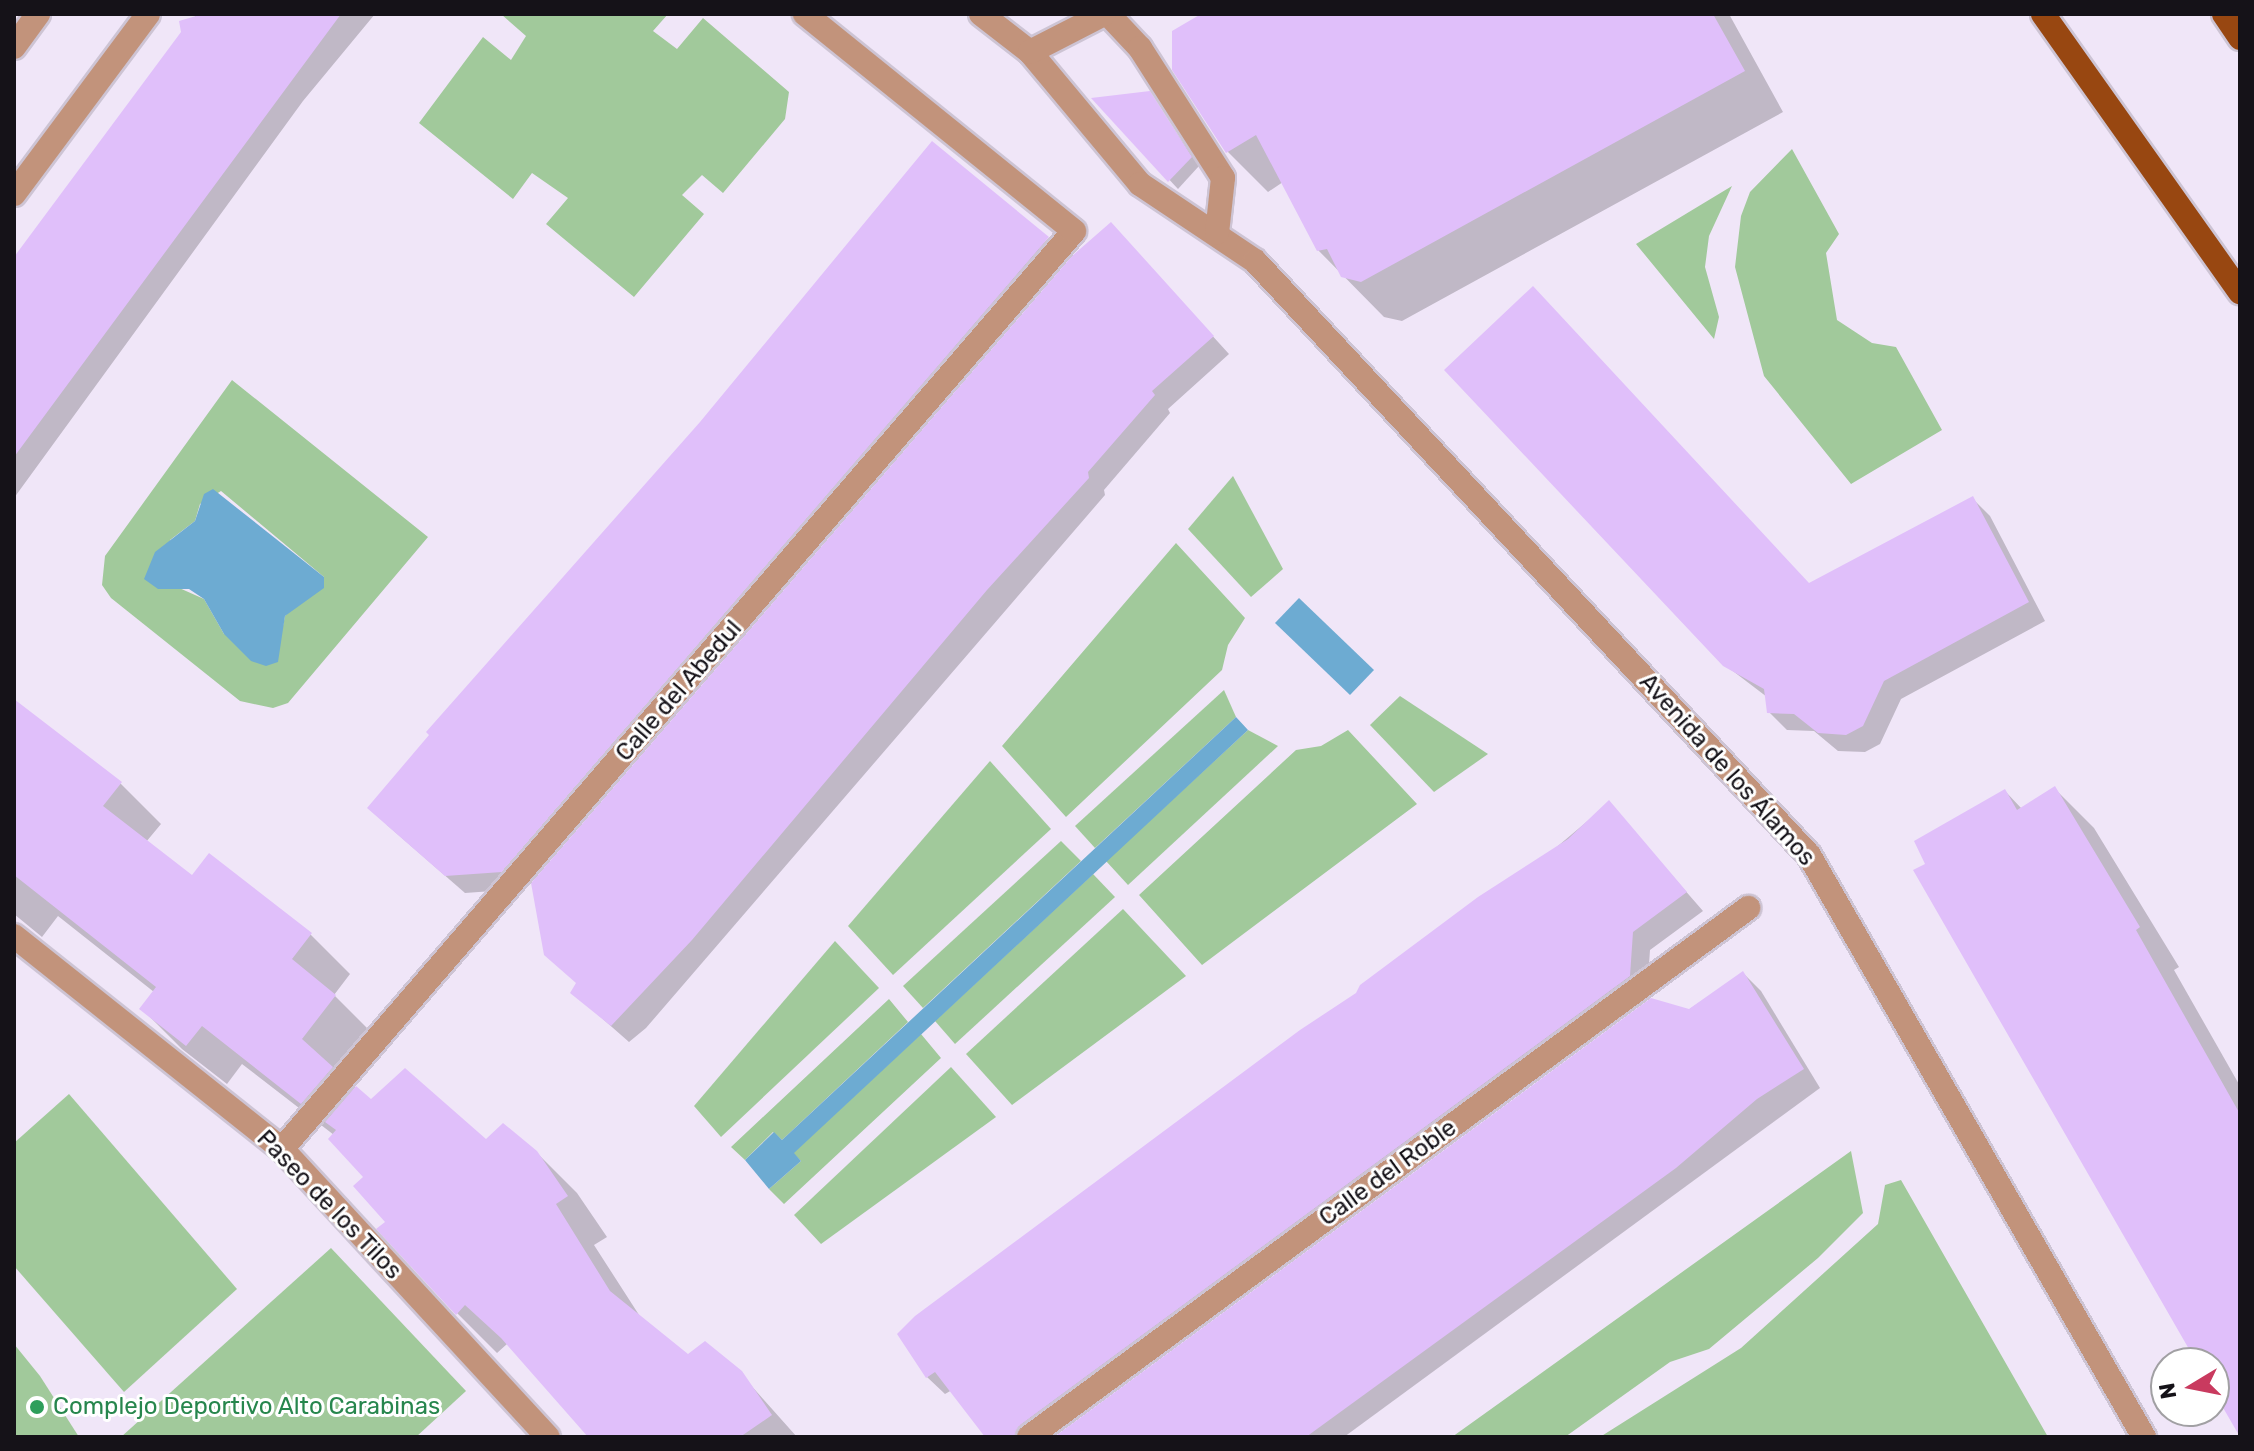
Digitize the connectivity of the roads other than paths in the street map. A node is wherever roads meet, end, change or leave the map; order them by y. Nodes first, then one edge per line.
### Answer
1 (38, 14) edge
2 (148, 14) edge
3 (805, 14) edge
4 (981, 14) edge
5 (1106, 14) edge
6 (2043, 14) edge
7 (2224, 14) edge
8 (2240, 38) edge
9 (14, 47) edge
10 (1030, 52) junction
11 (14, 194) edge
12 (1217, 233) junction
13 (2240, 292) edge
14 (1748, 908) dead end
15 (14, 936) edge
16 (282, 1149) junction
17 (548, 1437) edge
18 (1029, 1437) edge
19 (2144, 1437) edge

1 - 9 street
2 - 11 street
3 - 16 street, Calle del Abedul
4 - 10 street, Avenida de los Álamos
5 - 10 street
5 - 12 street
6 - 13 main road
7 - 8 main road
10 - 12 street, Avenida de los Álamos
12 - 19 street, Avenida de los Álamos
14 - 18 street, Calle del Roble
15 - 16 street, Paseo de los Tilos
16 - 17 street, Paseo de los Tilos

